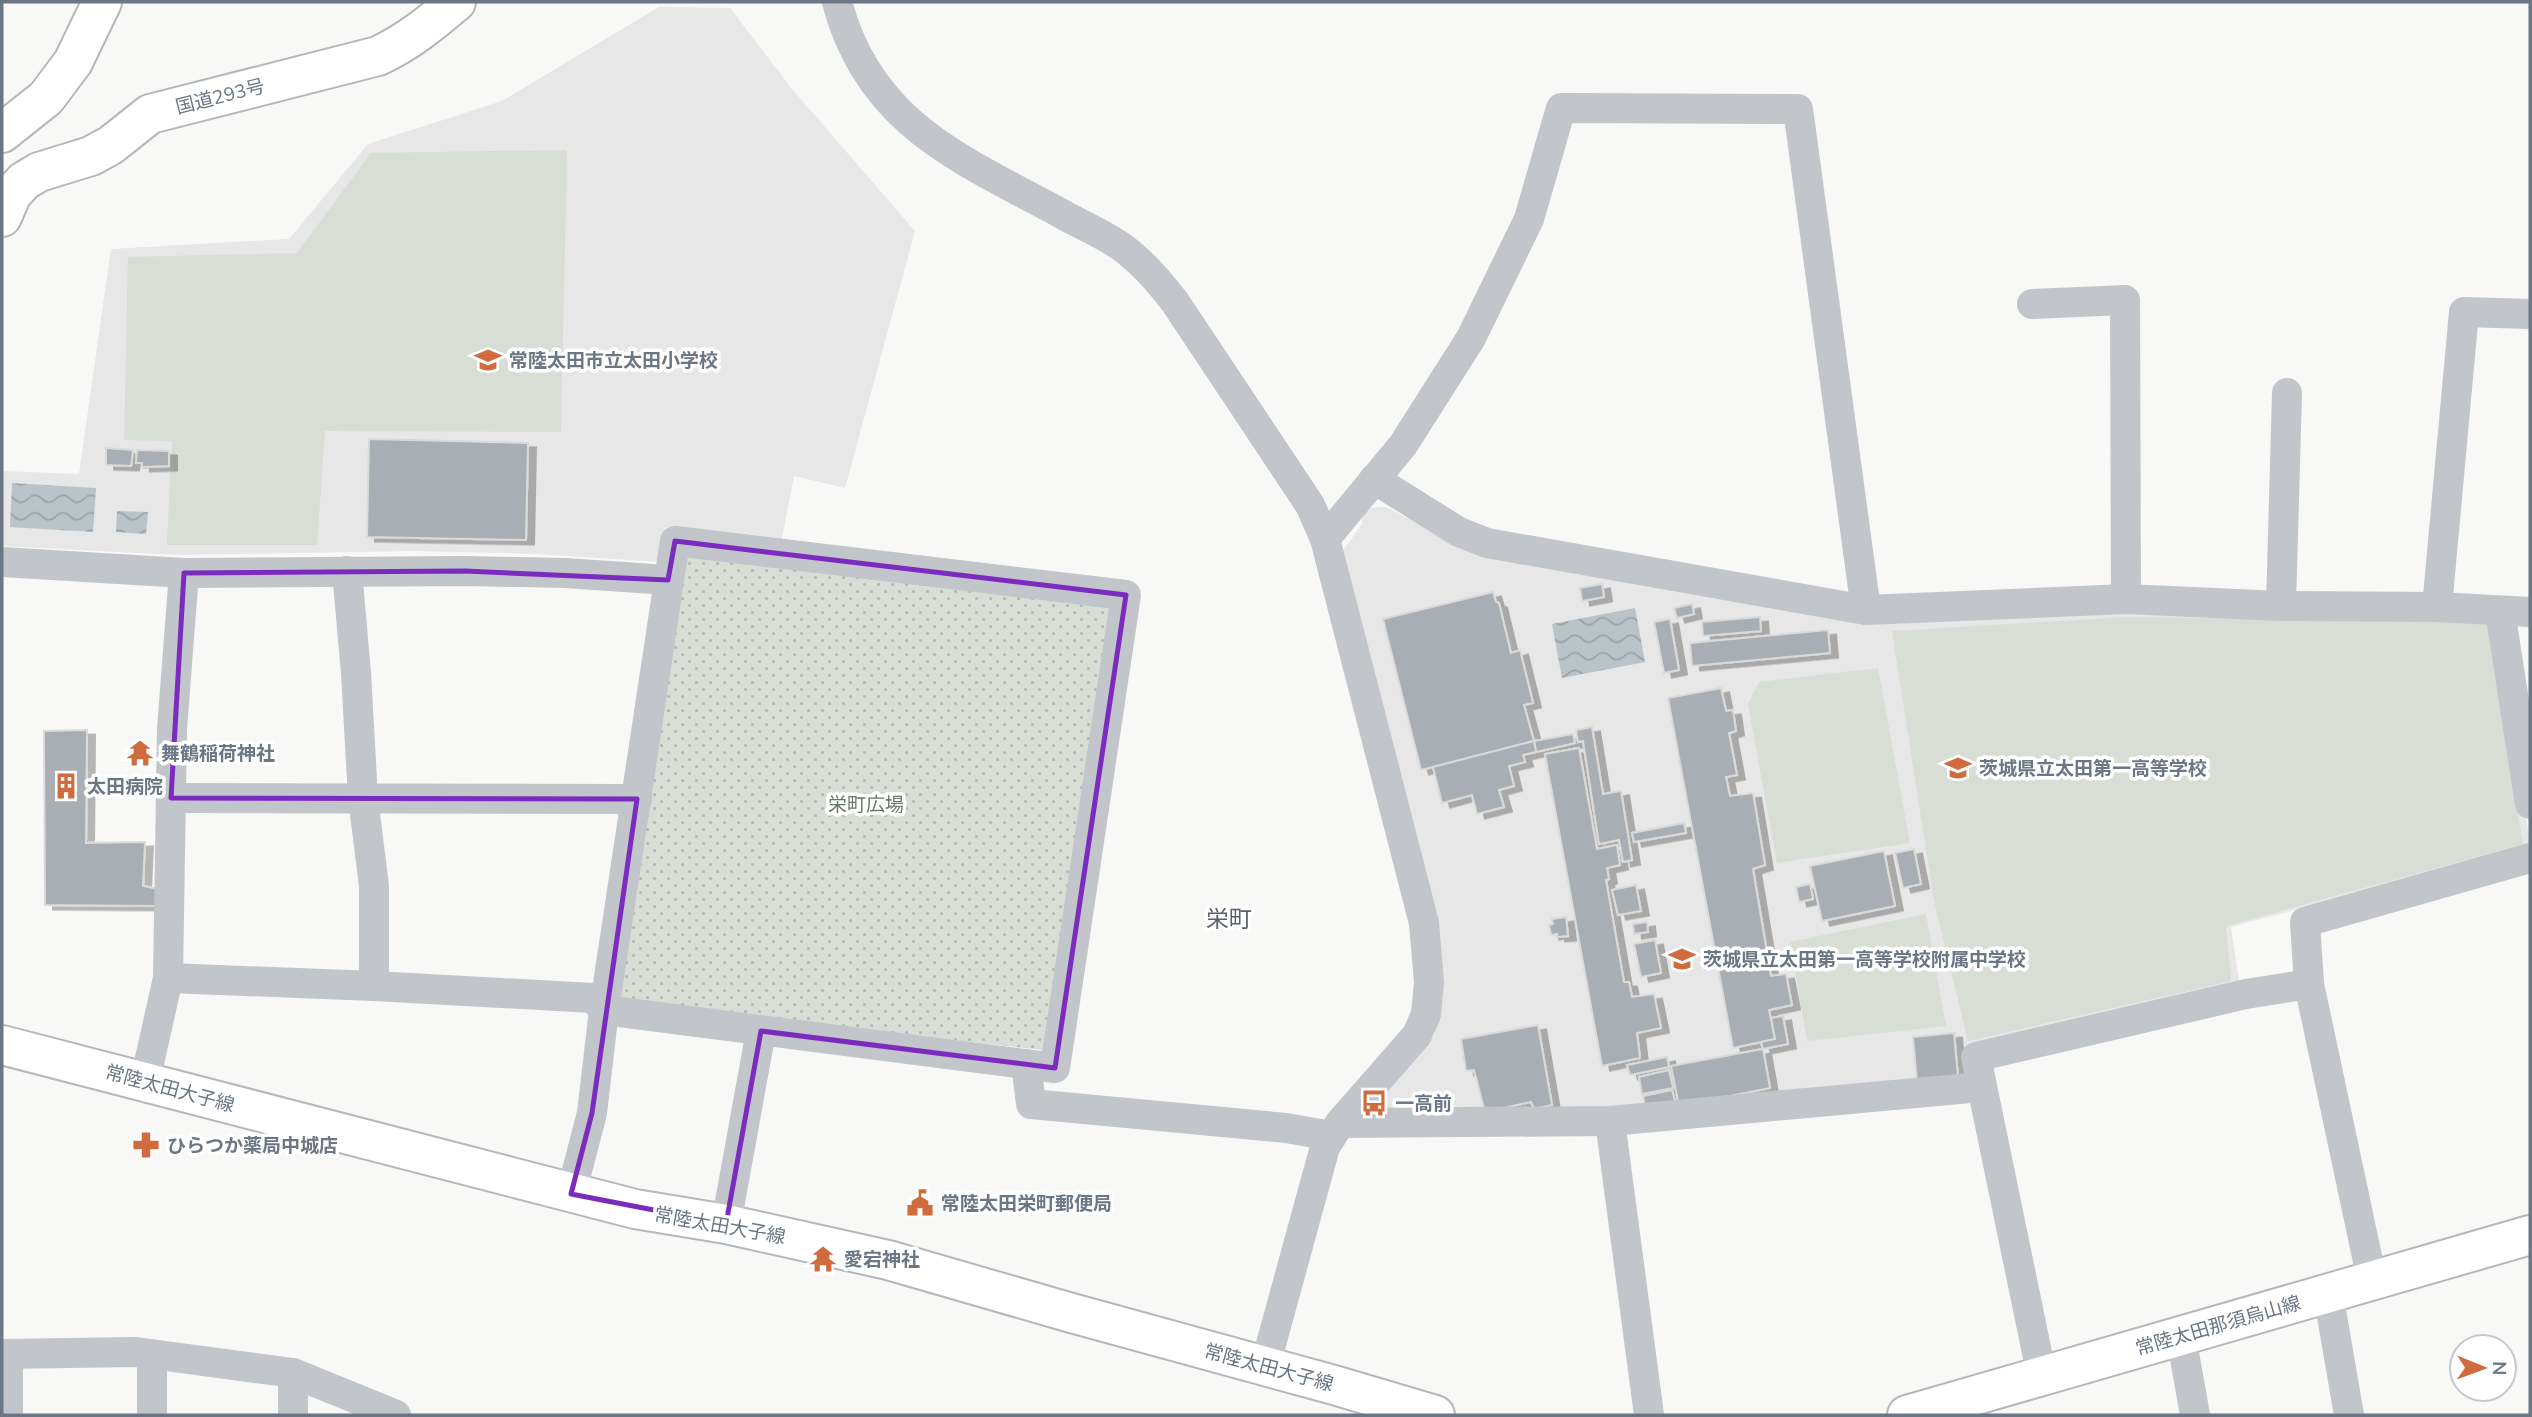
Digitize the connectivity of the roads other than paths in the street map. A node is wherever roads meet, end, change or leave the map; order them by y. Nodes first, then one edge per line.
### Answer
1 (102, 2) edge
2 (456, 2) edge
3 (837, 2) edge
4 (2, 133) edge
5 (2, 217) edge
6 (2032, 304) dead end
7 (2530, 314) edge
8 (2287, 393) dead end
9 (1374, 479) junction
10 (1325, 539) junction
11 (2, 562) edge
12 (347, 571) junction
13 (184, 573) junction
14 (668, 580) junction
15 (2126, 599) junction
16 (2281, 606) junction
17 (2437, 607) junction
18 (1866, 610) junction
19 (2500, 611) junction
20 (2530, 612) edge
21 (171, 798) junction
22 (363, 798) junction
23 (637, 799) junction
24 (2530, 804) edge
25 (2530, 858) edge
26 (168, 978) junction
27 (2309, 984) junction
28 (374, 986) junction
29 (604, 1010) junction
30 (761, 1031) junction
31 (2, 1045) edge
32 (1026, 1064) junction
33 (145, 1081) junction
34 (1981, 1087) junction
35 (1610, 1121) junction
36 (1336, 1129) junction
37 (571, 1194) junction
38 (726, 1224) junction
39 (2530, 1235) edge
40 (2372, 1280) junction
41 (2328, 1293) junction
42 (2181, 1336) junction
43 (5, 1354) edge
44 (152, 1355) junction
45 (1265, 1366) junction
46 (293, 1373) junction
47 (2042, 1377) junction
48 (8, 1415) edge
49 (152, 1415) edge
50 (293, 1415) edge
51 (396, 1415) edge
52 (1435, 1415) edge
53 (1649, 1415) edge
54 (1906, 1415) edge
55 (2195, 1415) edge
56 (2348, 1415) edge

1 - 4 main road
2 - 5 main road, 国道293号
3 - 10 street
6 - 15 street
7 - 17 street
8 - 16 street
9 - 10 street
9 - 18 street
9 - 18 street
10 - 36 street
11 - 13 street
12 - 13 street
12 - 14 street
12 - 22 street
13 - 21 street
14 - 23 street
14 - 32 street
15 - 16 street
15 - 18 street
16 - 17 street
17 - 19 street
19 - 20 street
19 - 24 street
21 - 22 street
21 - 26 street
22 - 23 street
22 - 28 street
23 - 29 street
25 - 27 street
26 - 28 street
26 - 33 street
27 - 34 street
27 - 40 street
28 - 29 street
29 - 30 street
29 - 37 street
30 - 32 street
30 - 38 street
31 - 33 main road, 常陸太田大子線
32 - 36 street
33 - 37 main road, 常陸太田大子線
34 - 35 street
34 - 47 street
35 - 36 street
35 - 53 street
36 - 45 street
37 - 38 main road, 常陸太田大子線
38 - 45 main road, 常陸太田大子線
39 - 40 main road, 常陸太田那須烏山線
40 - 41 main road, 常陸太田那須烏山線
41 - 42 main road, 常陸太田那須烏山線
41 - 56 street
42 - 47 main road, 常陸太田那須烏山線
42 - 55 street
43 - 44 street
43 - 48 street
44 - 46 street
44 - 49 street
45 - 52 main road, 常陸太田大子線
46 - 50 street
46 - 51 street
47 - 54 main road, 常陸太田那須烏山線

